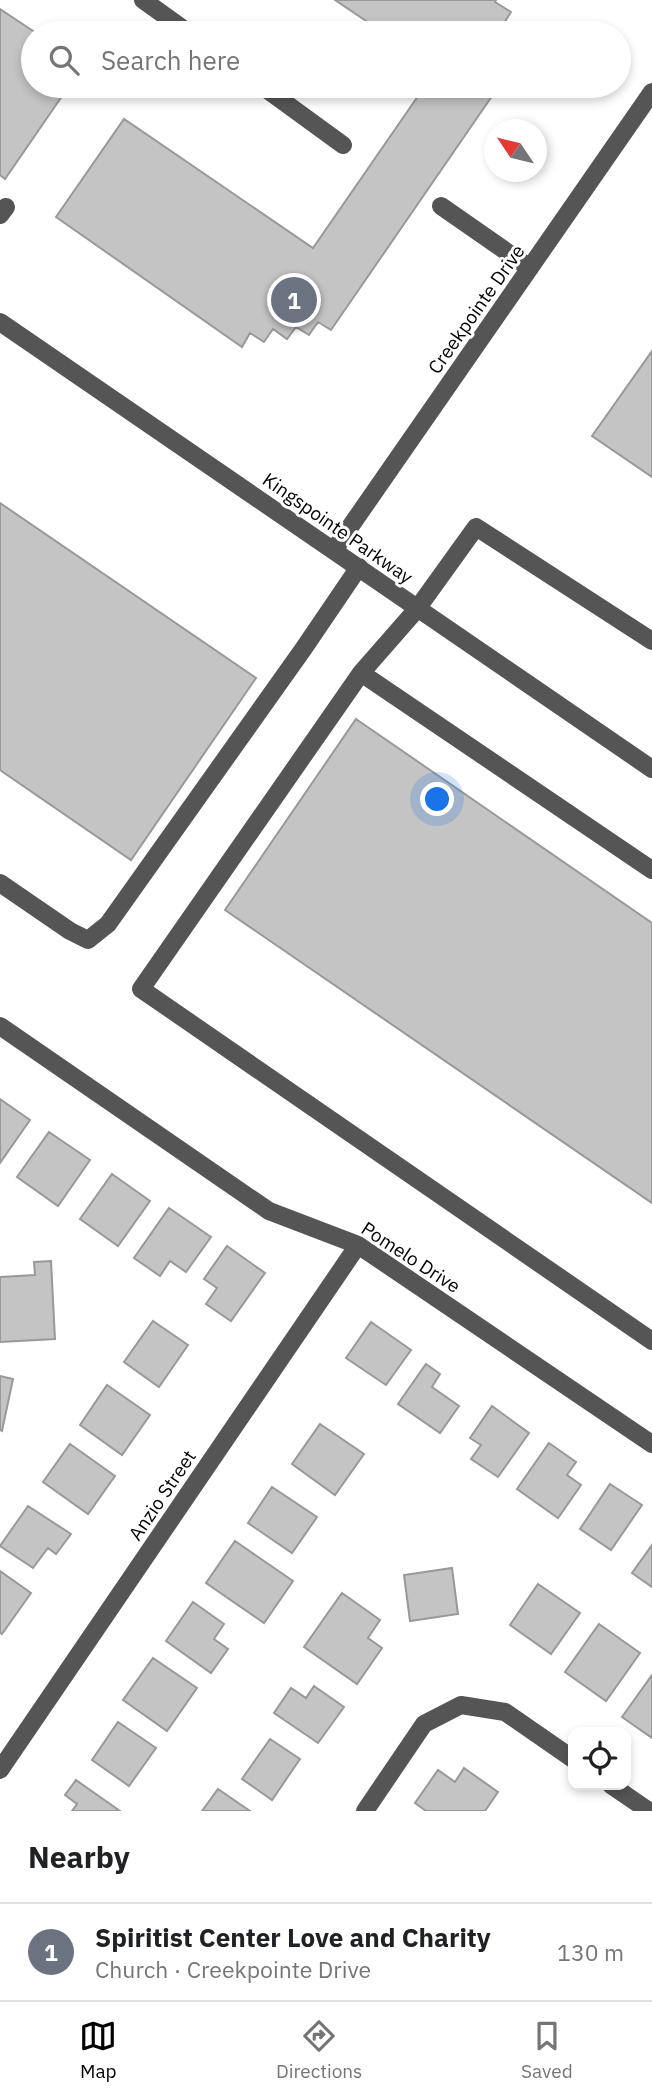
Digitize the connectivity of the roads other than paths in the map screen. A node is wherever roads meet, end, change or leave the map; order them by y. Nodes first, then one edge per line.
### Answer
1 (143, 0) edge
2 (172, 21) edge
3 (652, 92) edge
4 (278, 98) edge
5 (343, 145) dead end
6 (441, 206) dead end
7 (530, 268) junction
8 (0, 322) edge
9 (334, 550) junction
10 (359, 567) junction
11 (417, 609) junction
12 (652, 641) edge
13 (361, 673) junction
14 (652, 769) edge
15 (652, 870) edge
16 (0, 883) edge
17 (0, 1026) edge
18 (358, 1245) junction
19 (652, 1341) edge
20 (652, 1444) edge
21 (568, 1756) edge
22 (0, 1770) edge
23 (618, 1790) edge
24 (365, 1811) edge
25 (649, 1811) edge

1 - 2 street
3 - 7 street, Creekpointe Drive
4 - 5 street
6 - 7 street
7 - 9 street, Creekpointe Drive
8 - 9 street, Kingspointe Parkway
9 - 10 street, Kingspointe Parkway
10 - 11 street, Kingspointe Parkway
10 - 16 street
11 - 12 street
11 - 13 street
11 - 14 street, Kingspointe Parkway
13 - 15 street
13 - 19 street
17 - 18 street, Pomelo Drive
18 - 20 street, Pomelo Drive
18 - 22 street, Anzio Street
21 - 24 street
23 - 25 street

